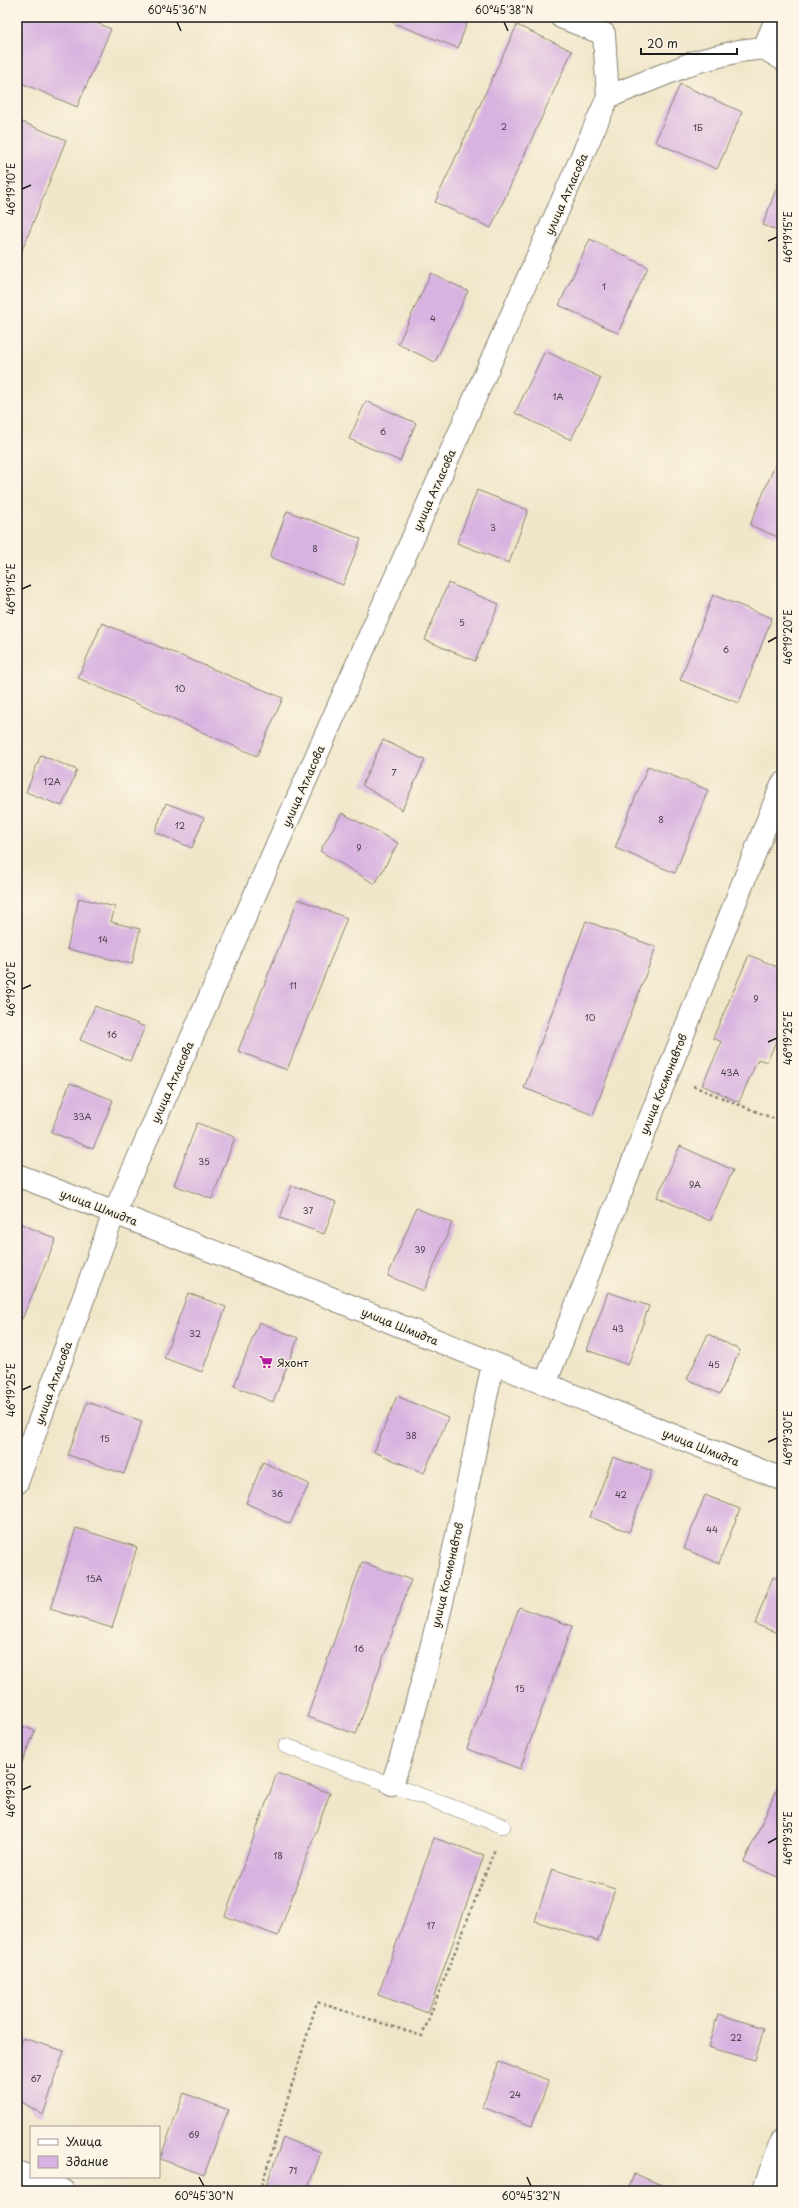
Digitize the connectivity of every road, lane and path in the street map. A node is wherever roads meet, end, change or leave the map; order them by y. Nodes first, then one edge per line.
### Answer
1 (561, 17) edge
2 (777, 17) edge
3 (773, 54) edge
4 (608, 97) junction
5 (782, 784) edge
6 (667, 1076) junction
7 (782, 1122) edge
8 (17, 1175) edge
9 (114, 1213) junction
10 (493, 1364) junction
11 (545, 1384) junction
12 (782, 1480) edge
13 (17, 1483) edge
14 (286, 1746) dead end
15 (392, 1785) junction
16 (504, 1826) joint
17 (782, 2141) edge
18 (17, 2172) edge
19 (30, 2177) edge
20 (32, 2178) edge
21 (64, 2191) edge
22 (260, 2191) edge
23 (763, 2191) edge

1 - 4 street
2 - 3 street
3 - 4 street
4 - 9 street, улица Атласова
5 - 6 street, улица Космонавтов
6 - 7 path
6 - 11 street, улица Космонавтов
8 - 9 street, улица Шмидта
9 - 10 street, улица Шмидта
9 - 13 street, улица Атласова
10 - 11 street, улица Шмидта
10 - 15 street, улица Космонавтов
11 - 12 street, улица Шмидта
14 - 15 lane
15 - 16 lane
16 - 22 path
17 - 23 street
18 - 19 street
20 - 21 street

